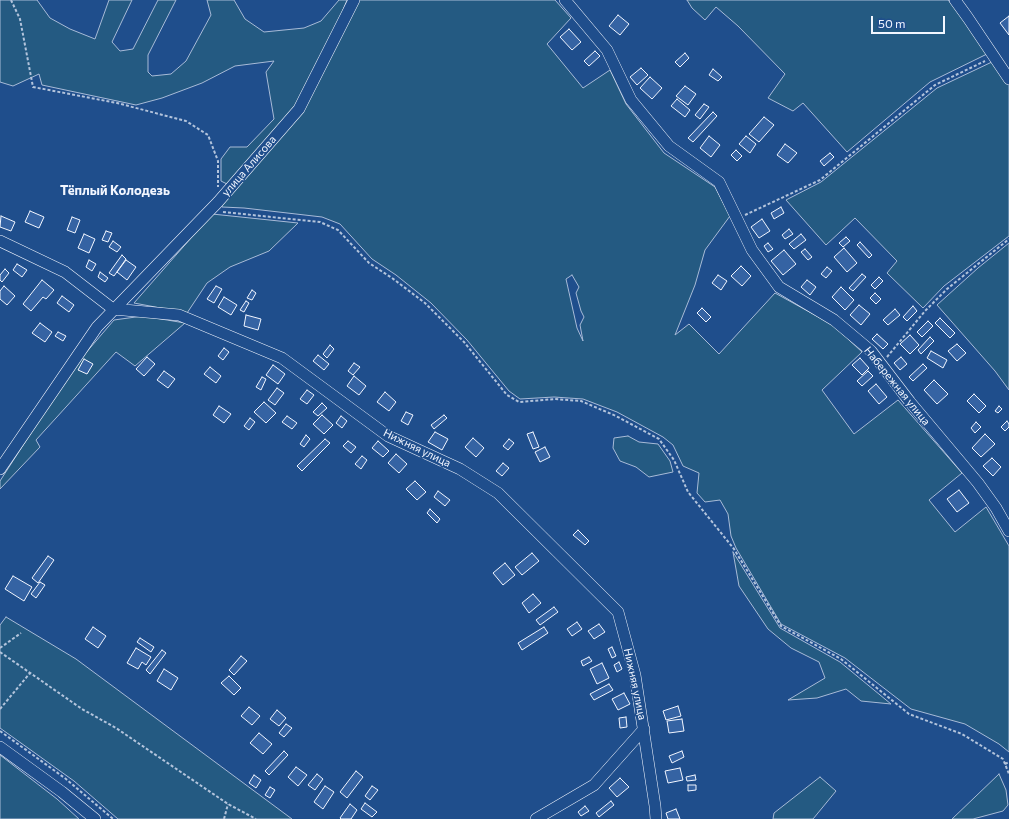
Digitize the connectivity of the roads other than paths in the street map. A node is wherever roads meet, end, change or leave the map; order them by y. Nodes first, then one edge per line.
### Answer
1 (354, 0) edge
2 (564, 0) edge
3 (955, 0) edge
4 (1009, 79) edge
5 (0, 241) edge
6 (114, 309) junction
7 (0, 469) edge
8 (1009, 531) edge
9 (644, 729) junction
10 (0, 747) edge
11 (95, 819) edge
12 (536, 819) edge
13 (656, 819) edge

1 - 6 street, улица Алисова
2 - 8 street, Набережная улица
3 - 4 street
5 - 6 street
6 - 7 street, улица Алисова
6 - 9 street, Нижняя улица
9 - 12 street
9 - 13 street, Нижняя улица
10 - 11 street

